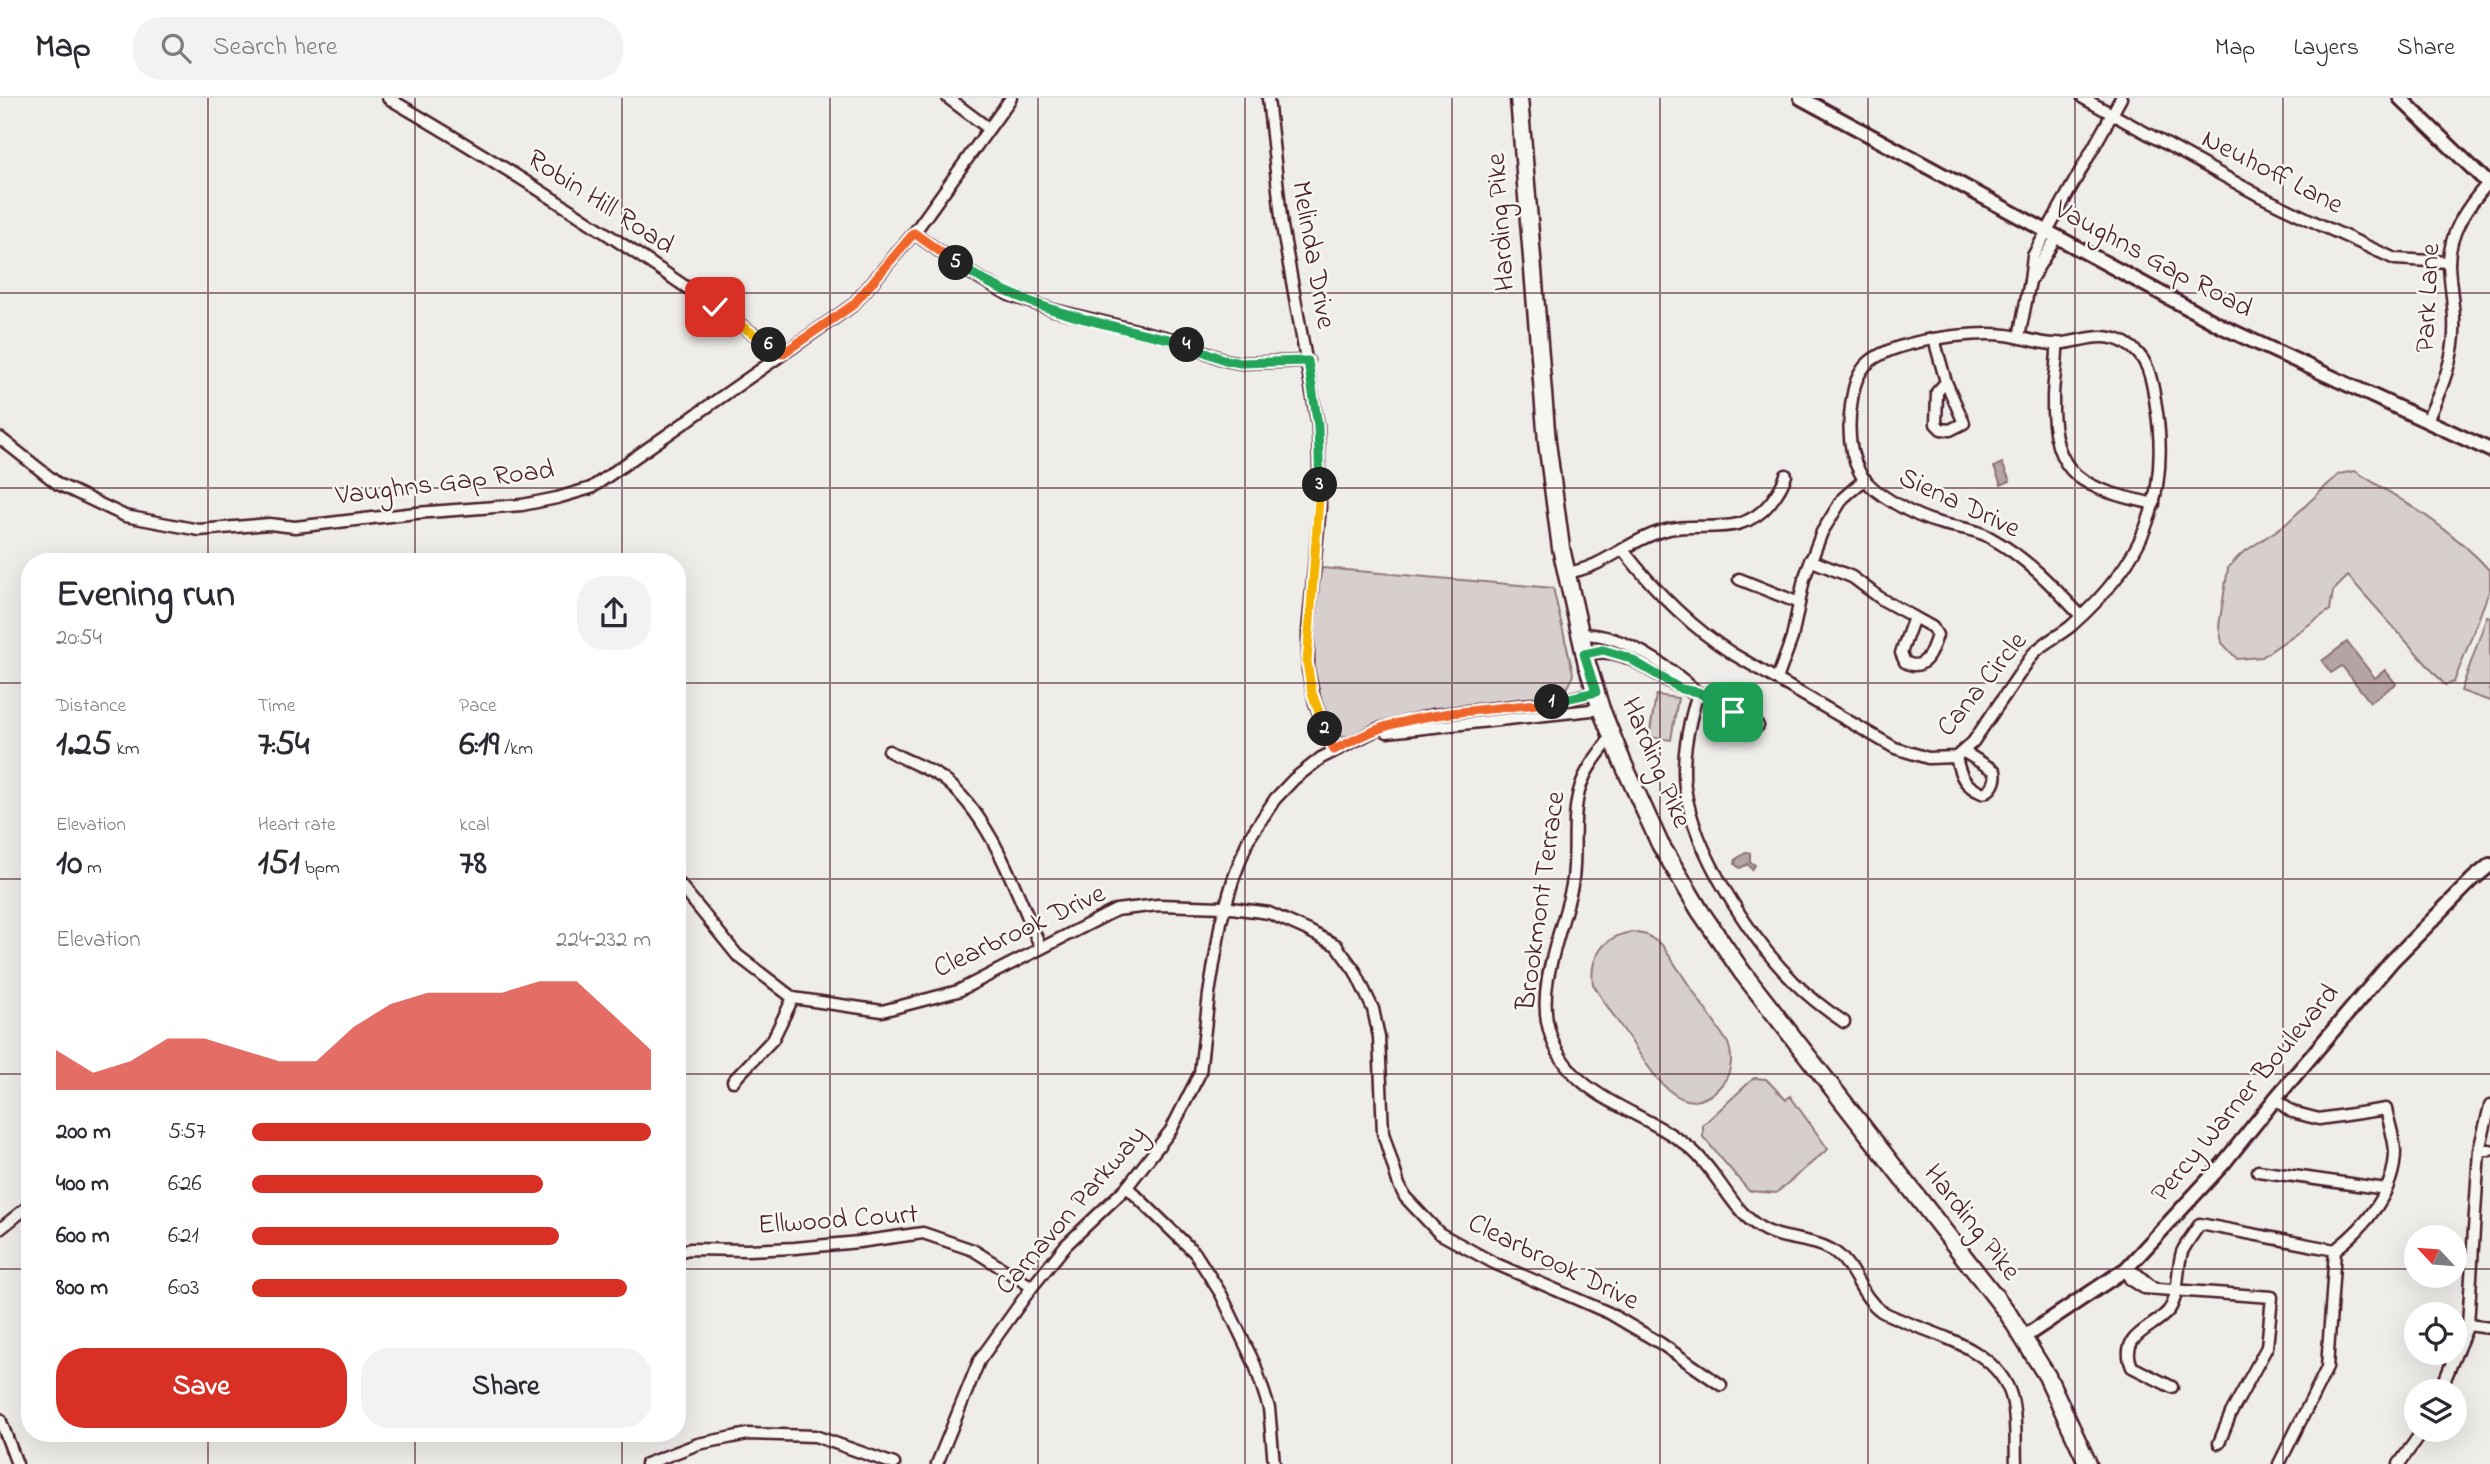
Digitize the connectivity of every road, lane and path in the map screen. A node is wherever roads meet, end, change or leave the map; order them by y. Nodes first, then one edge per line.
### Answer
1 (388, 98) edge
2 (948, 98) edge
3 (1011, 98) edge
4 (1268, 98) edge
5 (1519, 98) edge
6 (1801, 98) edge
7 (2083, 98) edge
8 (2121, 98) edge
9 (2400, 98) edge
10 (2113, 114) junction
11 (988, 128) junction
12 (2489, 184) edge
13 (914, 233) junction
14 (2052, 233) junction
15 (2449, 262) junction
16 (2019, 337) junction
17 (1934, 339) junction
18 (2057, 343) junction
19 (782, 354) junction
20 (1308, 361) junction
21 (1946, 382) junction
22 (2427, 421) junction
23 (0, 439) edge
24 (2490, 450) edge
25 (1786, 475) dead end
26 (1865, 479) junction
27 (2154, 504) junction
28 (1623, 550) junction
29 (1810, 560) junction
30 (1565, 573) junction
31 (1740, 579) dead end
32 (1800, 603) junction
33 (2081, 616) junction
34 (1914, 617) junction
35 (1579, 635) junction
36 (1584, 654) junction
37 (1777, 679) junction
38 (1596, 692) junction
39 (1698, 692) junction
40 (1601, 709) junction
41 (1758, 726) dead end
42 (1612, 736) junction
43 (1356, 740) junction
44 (1334, 750) junction
45 (889, 751) dead end
46 (2490, 865) edge
47 (686, 892) edge
48 (1224, 907) junction
49 (1041, 948) junction
50 (793, 998) junction
51 (1844, 1022) dead end
52 (733, 1080) dead end
53 (2275, 1099) junction
54 (2490, 1107) edge
55 (2485, 1150) edge
56 (2258, 1171) dead end
57 (1127, 1187) junction
58 (2386, 1189) junction
59 (21, 1212) edge
60 (0, 1229) edge
61 (686, 1250) edge
62 (2335, 1250) junction
63 (2127, 1270) junction
64 (1032, 1287) junction
65 (2175, 1292) junction
66 (2468, 1325) junction
67 (2490, 1328) edge
68 (2024, 1337) junction
69 (2445, 1379) edge
70 (1721, 1385) dead end
71 (2172, 1387) dead end
72 (0, 1419) edge
73 (2415, 1442) edge
74 (2218, 1443) dead end
75 (16, 1464) edge
76 (646, 1464) edge
77 (894, 1464) edge
78 (937, 1464) edge
79 (1274, 1464) edge
80 (2016, 1464) edge
81 (2088, 1464) edge
82 (2279, 1464) edge
83 (2399, 1464) edge

1 - 19 street, Robin Hill Road
2 - 11 street
3 - 11 street, Vaughns Gap Road
4 - 20 street, Melinda Drive
5 - 30 main road, Harding Pike
6 - 14 street, Vaughns Gap Road
7 - 10 street, Neuhoff Lane
8 - 10 street
9 - 12 street
10 - 14 street
10 - 15 street, Neuhoff Lane
11 - 13 street, Vaughns Gap Road
12 - 15 street, Park Lane
13 - 19 street, Vaughns Gap Road
13 - 20 street
14 - 16 street
14 - 22 street, Vaughns Gap Road
15 - 22 street, Park Lane
16 - 17 street, Siena Drive
16 - 18 street, Siena Drive
17 - 21 street
17 - 26 street, Siena Drive
18 - 27 street
18 - 27 street, Cana Circle
19 - 23 street, Vaughns Gap Road
20 - 44 street, Melinda Drive
21 - 21 street
22 - 24 street, Vaughns Gap Road
25 - 28 street
26 - 29 street
26 - 33 street, Siena Drive
27 - 33 street, Cana Circle
28 - 30 street
28 - 37 street, Cana Circle
29 - 32 street
29 - 34 street
30 - 35 main road, Harding Pike
31 - 32 street
32 - 37 street
33 - 37 street, Cana Circle
34 - 34 street
35 - 36 main road, Harding Pike
35 - 39 street
36 - 38 main road, Harding Pike
36 - 39 street
38 - 40 main road, Harding Pike
38 - 43 street, Carnavon Parkway
39 - 41 street
39 - 51 street
40 - 42 main road, Harding Pike
40 - 43 street, Carnavon Parkway
42 - 68 main road, Harding Pike
42 - 80 street, Brookmont Terrace
43 - 44 street, Carnavon Parkway
44 - 48 street, Carnavon Parkway
45 - 49 street
46 - 53 street, Percy Warner Boulevard
47 - 50 street, Clearbrook Drive
48 - 49 street, Clearbrook Drive
48 - 57 street, Carnavon Parkway
48 - 70 street, Clearbrook Drive
49 - 50 street, Clearbrook Drive
50 - 52 street
53 - 58 street
53 - 63 street, Percy Warner Boulevard
54 - 55 street
55 - 66 street
56 - 58 street
57 - 64 street, Carnavon Parkway
57 - 79 street
58 - 62 street
59 - 60 street
61 - 64 street, Ellwood Court
62 - 65 street
62 - 82 street
63 - 65 street
63 - 68 street, Percy Warner Boulevard
64 - 78 street, Carnavon Parkway
65 - 71 street
65 - 74 street
66 - 67 street
66 - 69 street
68 - 81 main road, Harding Pike
72 - 75 street
73 - 83 street
76 - 77 street

